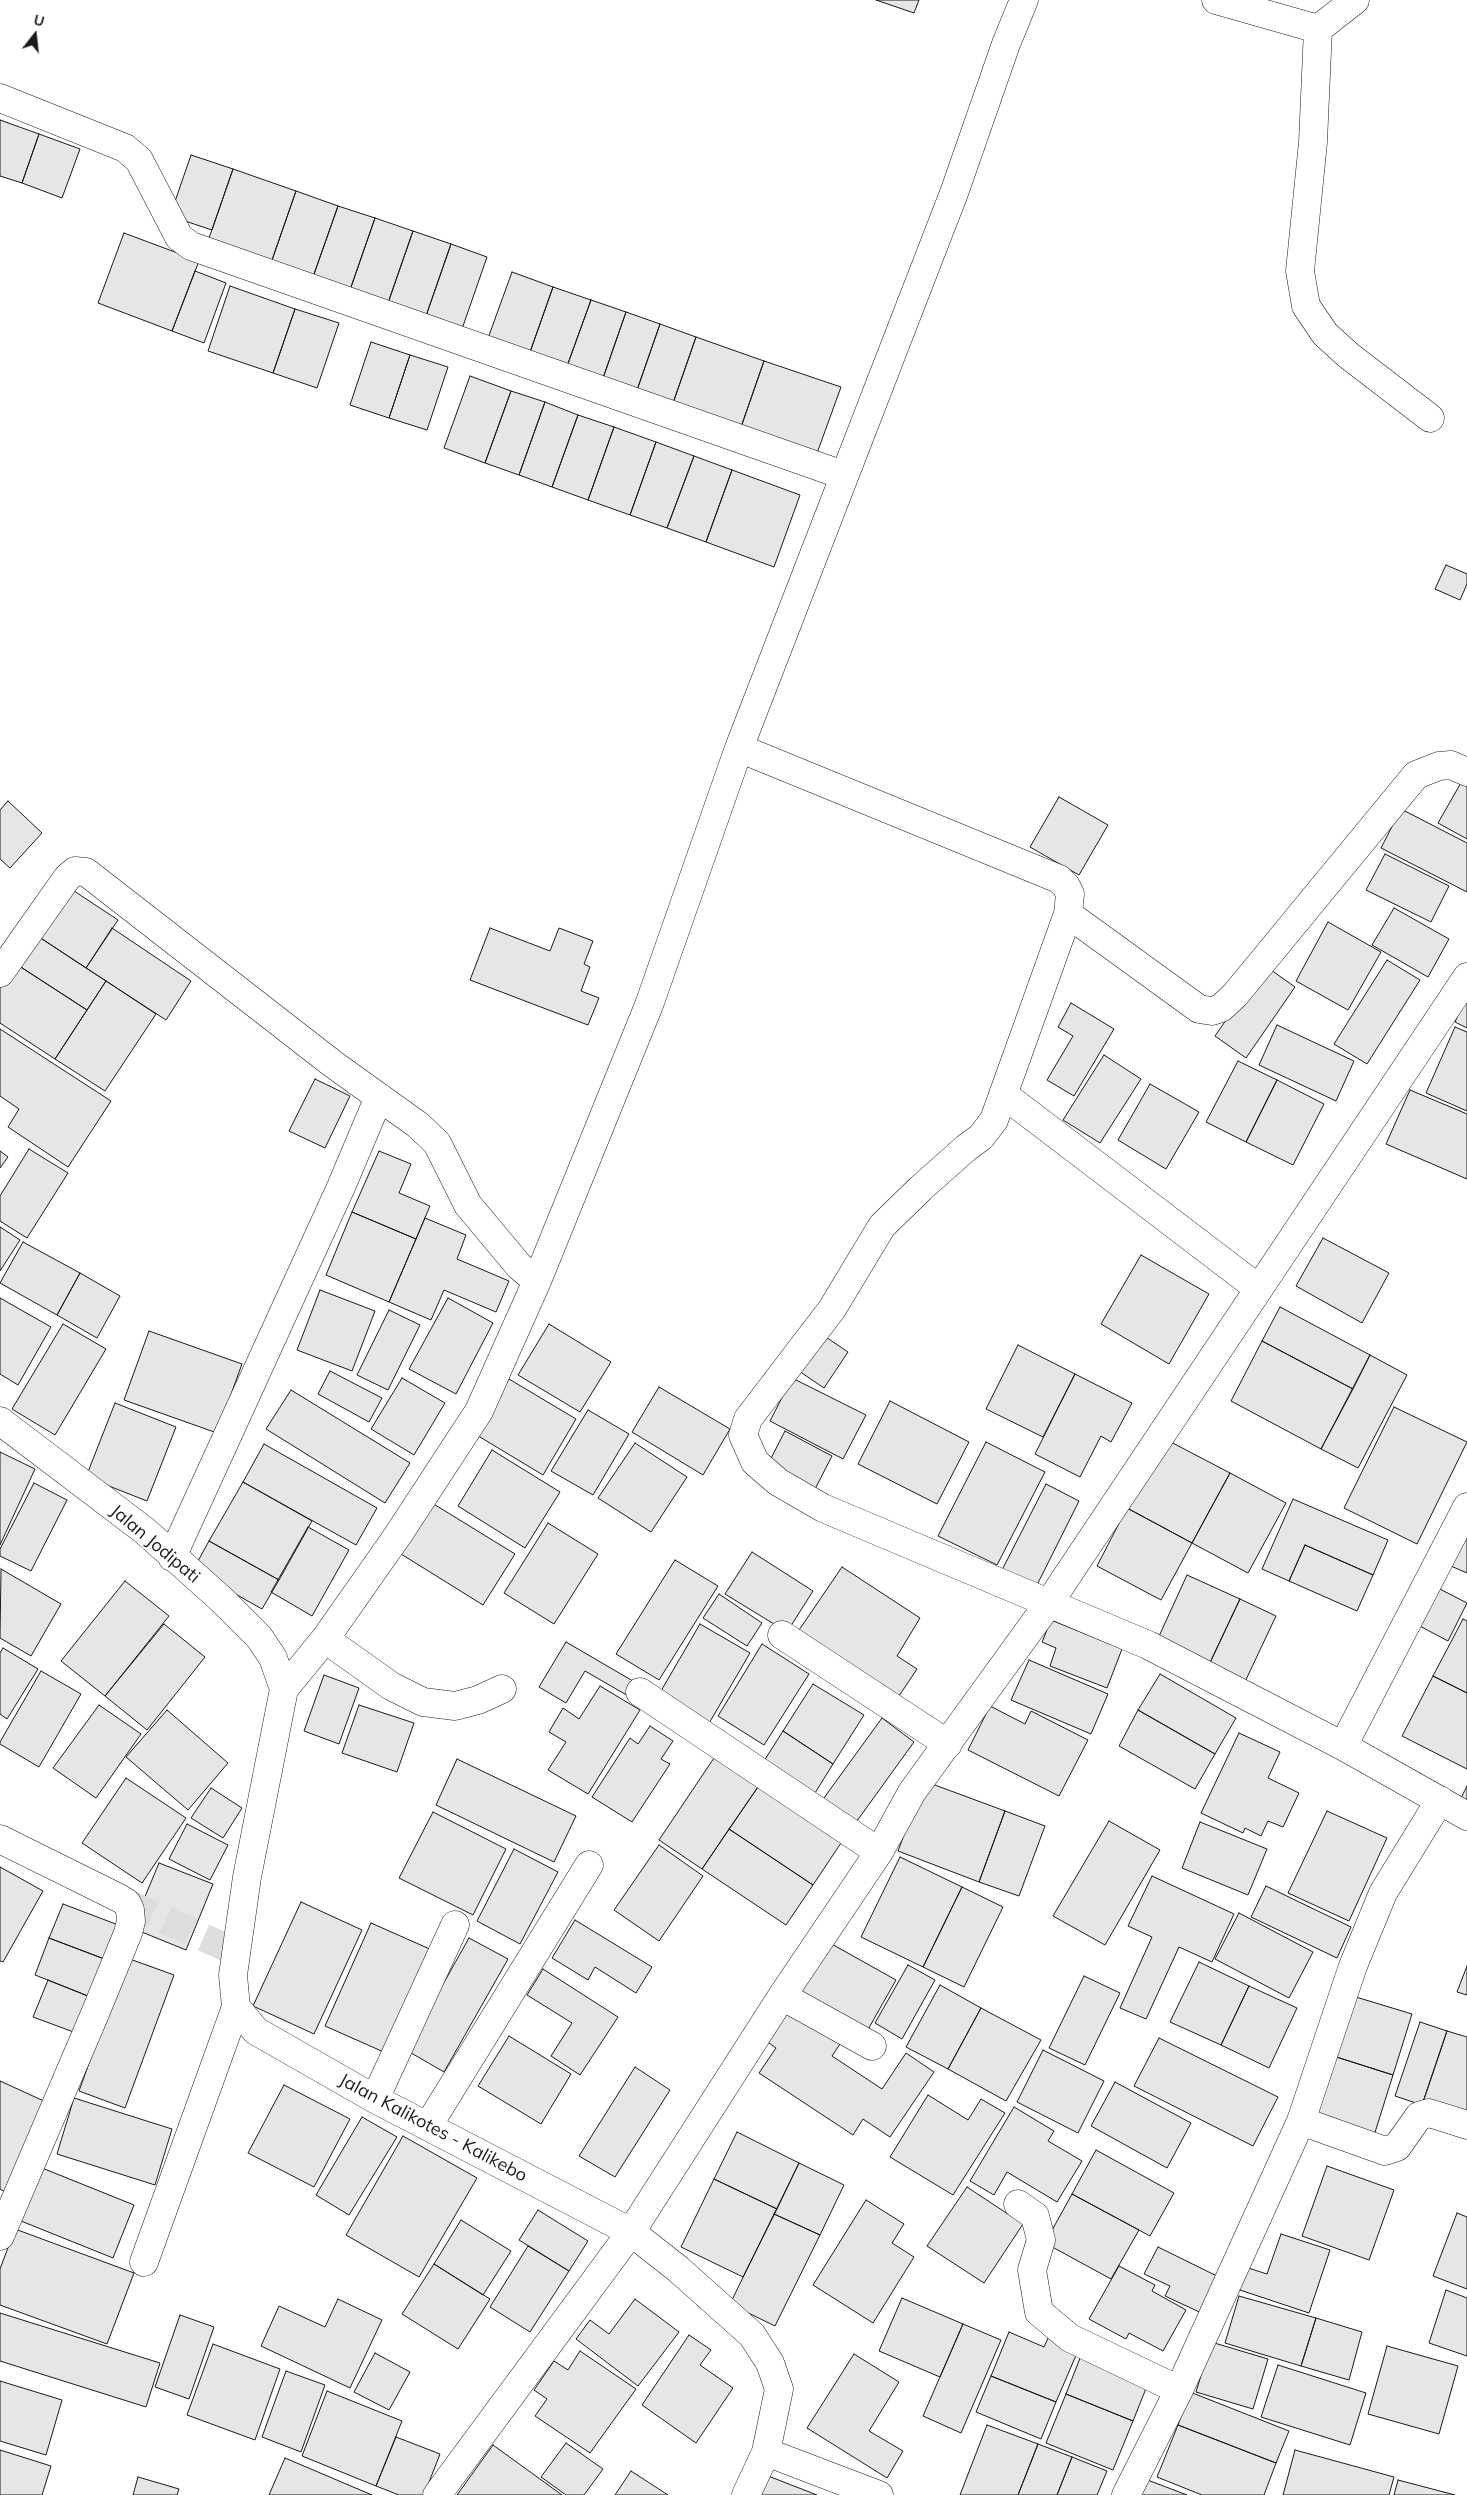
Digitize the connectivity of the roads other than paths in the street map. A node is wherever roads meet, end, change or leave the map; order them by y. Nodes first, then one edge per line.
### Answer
1 (1024, 0) edge
2 (1216, 0) edge
3 (1354, 0) edge
4 (1318, 29) junction
5 (0, 98) edge
6 (1430, 418) dead end
7 (843, 475) junction
8 (739, 748) junction
9 (1467, 772) edge
10 (1068, 914) junction
11 (0, 973) edge
12 (1467, 977) edge
13 (1003, 1094) junction
14 (379, 1097) junction
15 (537, 1281) junction
16 (1259, 1289) junction
17 (0, 1421) edge
18 (1467, 1507) edge
19 (172, 1557) junction
20 (1049, 1603) junction
21 (782, 1635) dead end
22 (325, 1639) junction
23 (284, 1689) junction
24 (502, 1689) dead end
25 (640, 1692) dead end
26 (948, 1744) junction
27 (1343, 1746) junction
28 (1440, 1800) junction
29 (1467, 1816) edge
30 (0, 1839) edge
31 (879, 1852) junction
32 (589, 1865) dead end
33 (455, 1925) dead end
34 (782, 1996) junction
35 (236, 2007) junction
36 (872, 2046) dead end
37 (376, 2098) junction
38 (1301, 2121) junction
39 (1467, 2125) edge
40 (428, 2126) junction
41 (1018, 2204) dead end
42 (630, 2232) junction
43 (0, 2236) edge
44 (144, 2262) dead end
45 (1179, 2390) junction
46 (766, 2452) junction
47 (437, 2495) edge
48 (746, 2495) edge
49 (879, 2495) edge
50 (1126, 2495) edge

1 - 7 street
2 - 4 street
3 - 4 street
4 - 6 street
5 - 7 street
7 - 8 street
8 - 10 street
8 - 15 street
9 - 10 street
10 - 13 street
11 - 14 street
12 - 16 street
13 - 16 street
13 - 20 street
14 - 15 street
14 - 19 street
15 - 22 street
16 - 20 street
17 - 19 street, Jalan Jodipati
18 - 27 street
19 - 23 street, Jalan Jodipati
20 - 26 street
20 - 27 street
21 - 26 street
22 - 23 street
22 - 24 street
23 - 35 street
25 - 31 street
26 - 31 street
27 - 28 street
28 - 29 street
28 - 38 street
30 - 43 street
31 - 34 street
32 - 40 street
33 - 37 street
34 - 36 street
34 - 42 street
35 - 37 street, Jalan Kalikotes - Kalikebo
35 - 44 street
37 - 40 street, Jalan Kalikotes - Kalikebo
38 - 39 street
38 - 45 street
40 - 42 street, Jalan Kalikotes - Kalikebo
41 - 45 street
42 - 46 street, Jalan Kalikotes - Kalikebo
42 - 47 street
45 - 50 street
46 - 48 street, Jalan Kalikotes - Kalikebo
46 - 49 street

